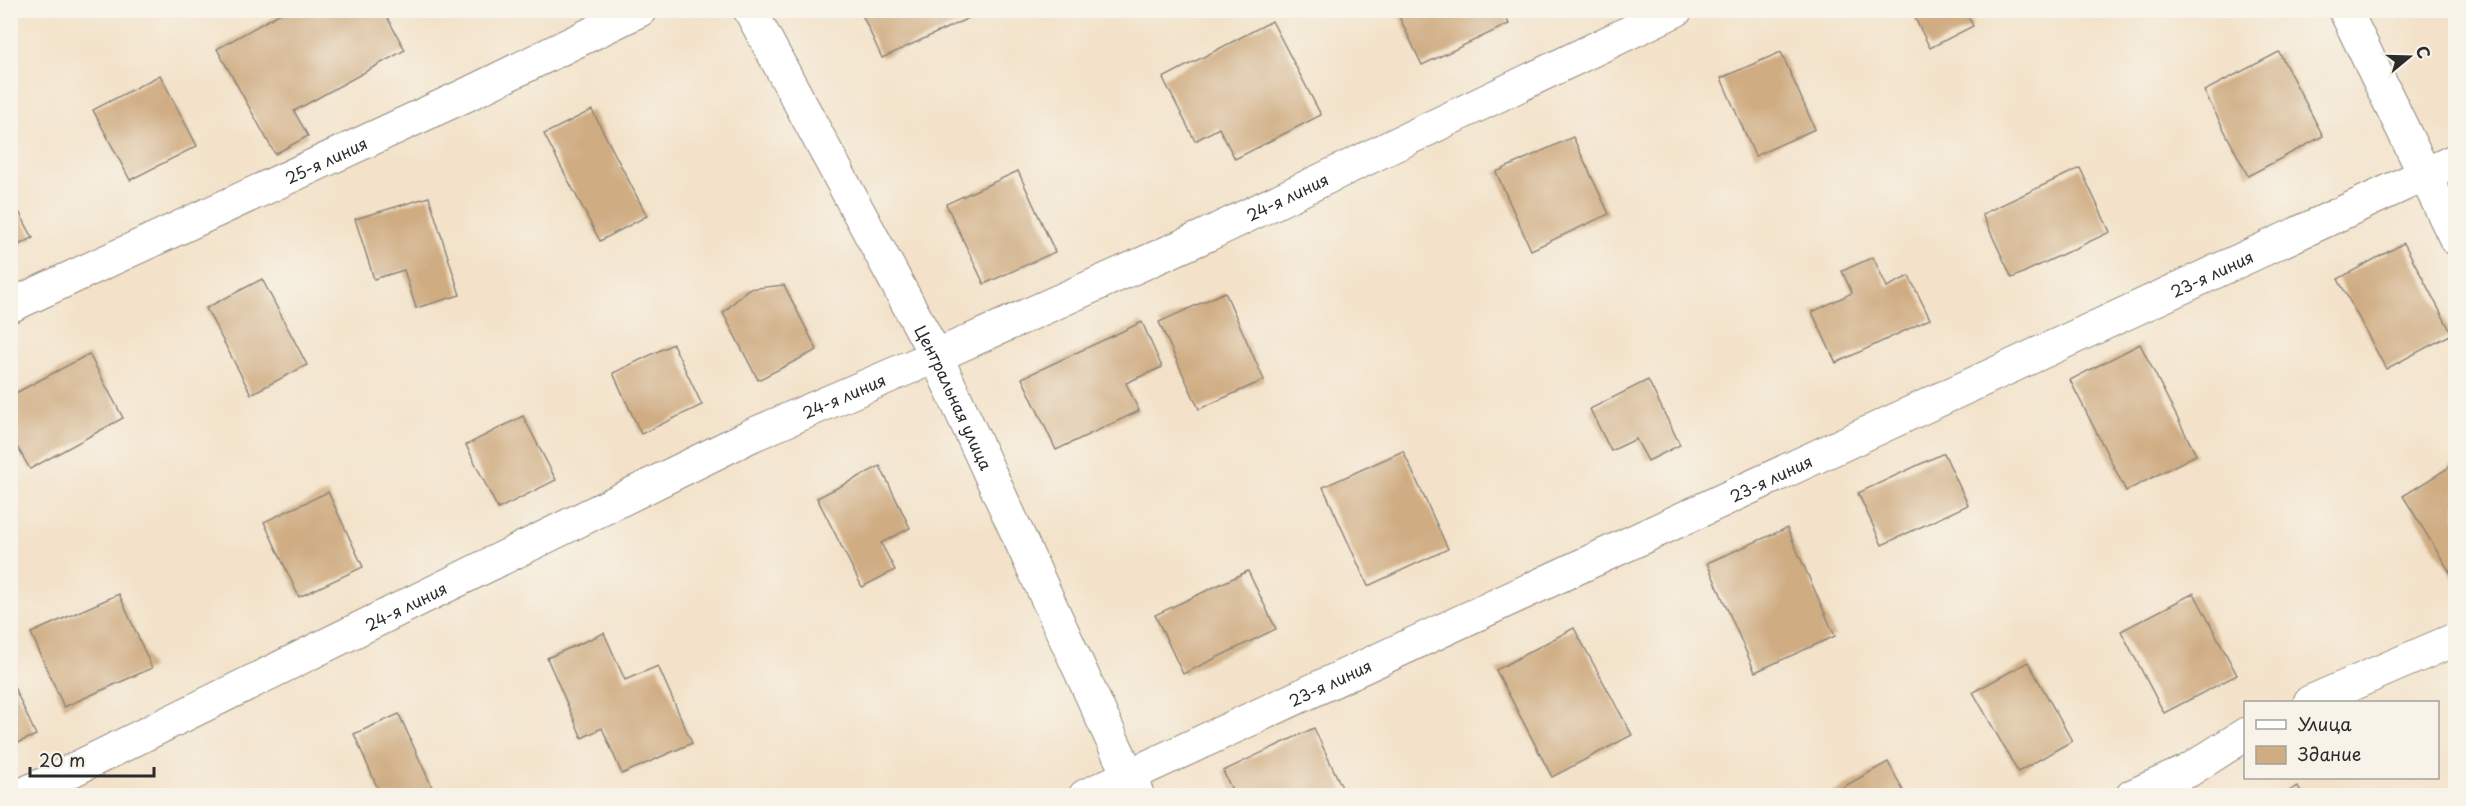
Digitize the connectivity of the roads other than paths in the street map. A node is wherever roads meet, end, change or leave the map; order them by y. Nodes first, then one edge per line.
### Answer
1 (640, 10) edge
2 (750, 10) edge
3 (1676, 10) edge
4 (2345, 10) edge
5 (2456, 160) edge
6 (2425, 174) junction
7 (2456, 239) edge
8 (10, 306) edge
9 (936, 356) junction
10 (2456, 639) edge
11 (2312, 701) edge
12 (2244, 735) edge
13 (1133, 785) edge
14 (20, 795) edge
15 (1085, 795) edge
16 (2132, 795) edge

1 - 8 street, 25-я линия
2 - 9 street, Центральная улица
3 - 9 street, 24-я линия
4 - 6 street
5 - 6 street, 23-я линия
6 - 7 street
6 - 13 street, 23-я линия
9 - 13 street, Центральная улица
9 - 14 street, 24-я линия
10 - 11 street
12 - 16 street
13 - 15 street, 23-я линия

